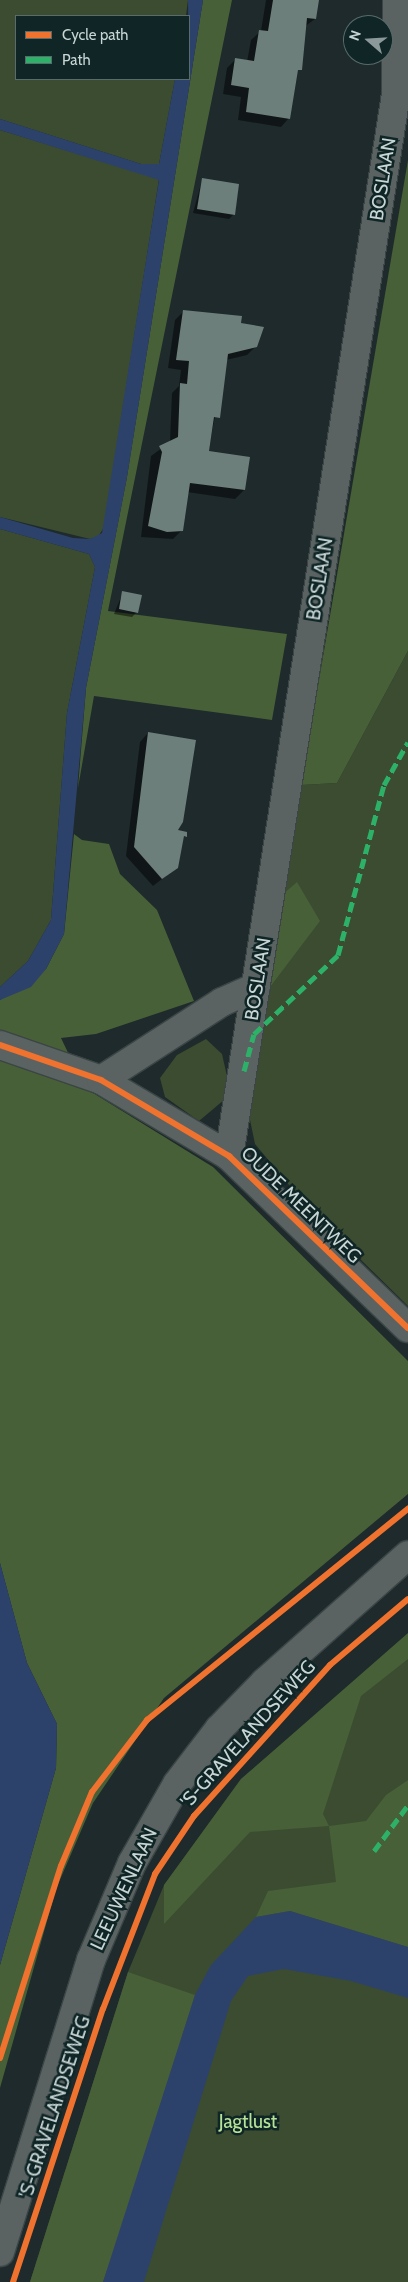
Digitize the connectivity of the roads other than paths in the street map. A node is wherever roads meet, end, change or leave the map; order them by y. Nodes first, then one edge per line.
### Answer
1 (397, 0) edge
2 (256, 986) junction
3 (0, 1045) edge
4 (101, 1080) junction
5 (229, 1156) junction
6 (408, 1328) edge
7 (408, 1555) edge
8 (0, 2252) edge

1 - 2 street, BOSLAAN
2 - 4 street
2 - 5 street, BOSLAAN
3 - 4 street, OUDE MEENTWEG
4 - 5 street, OUDE MEENTWEG
5 - 6 street, OUDE MEENTWEG
7 - 8 street, LEEUWENLAAN

